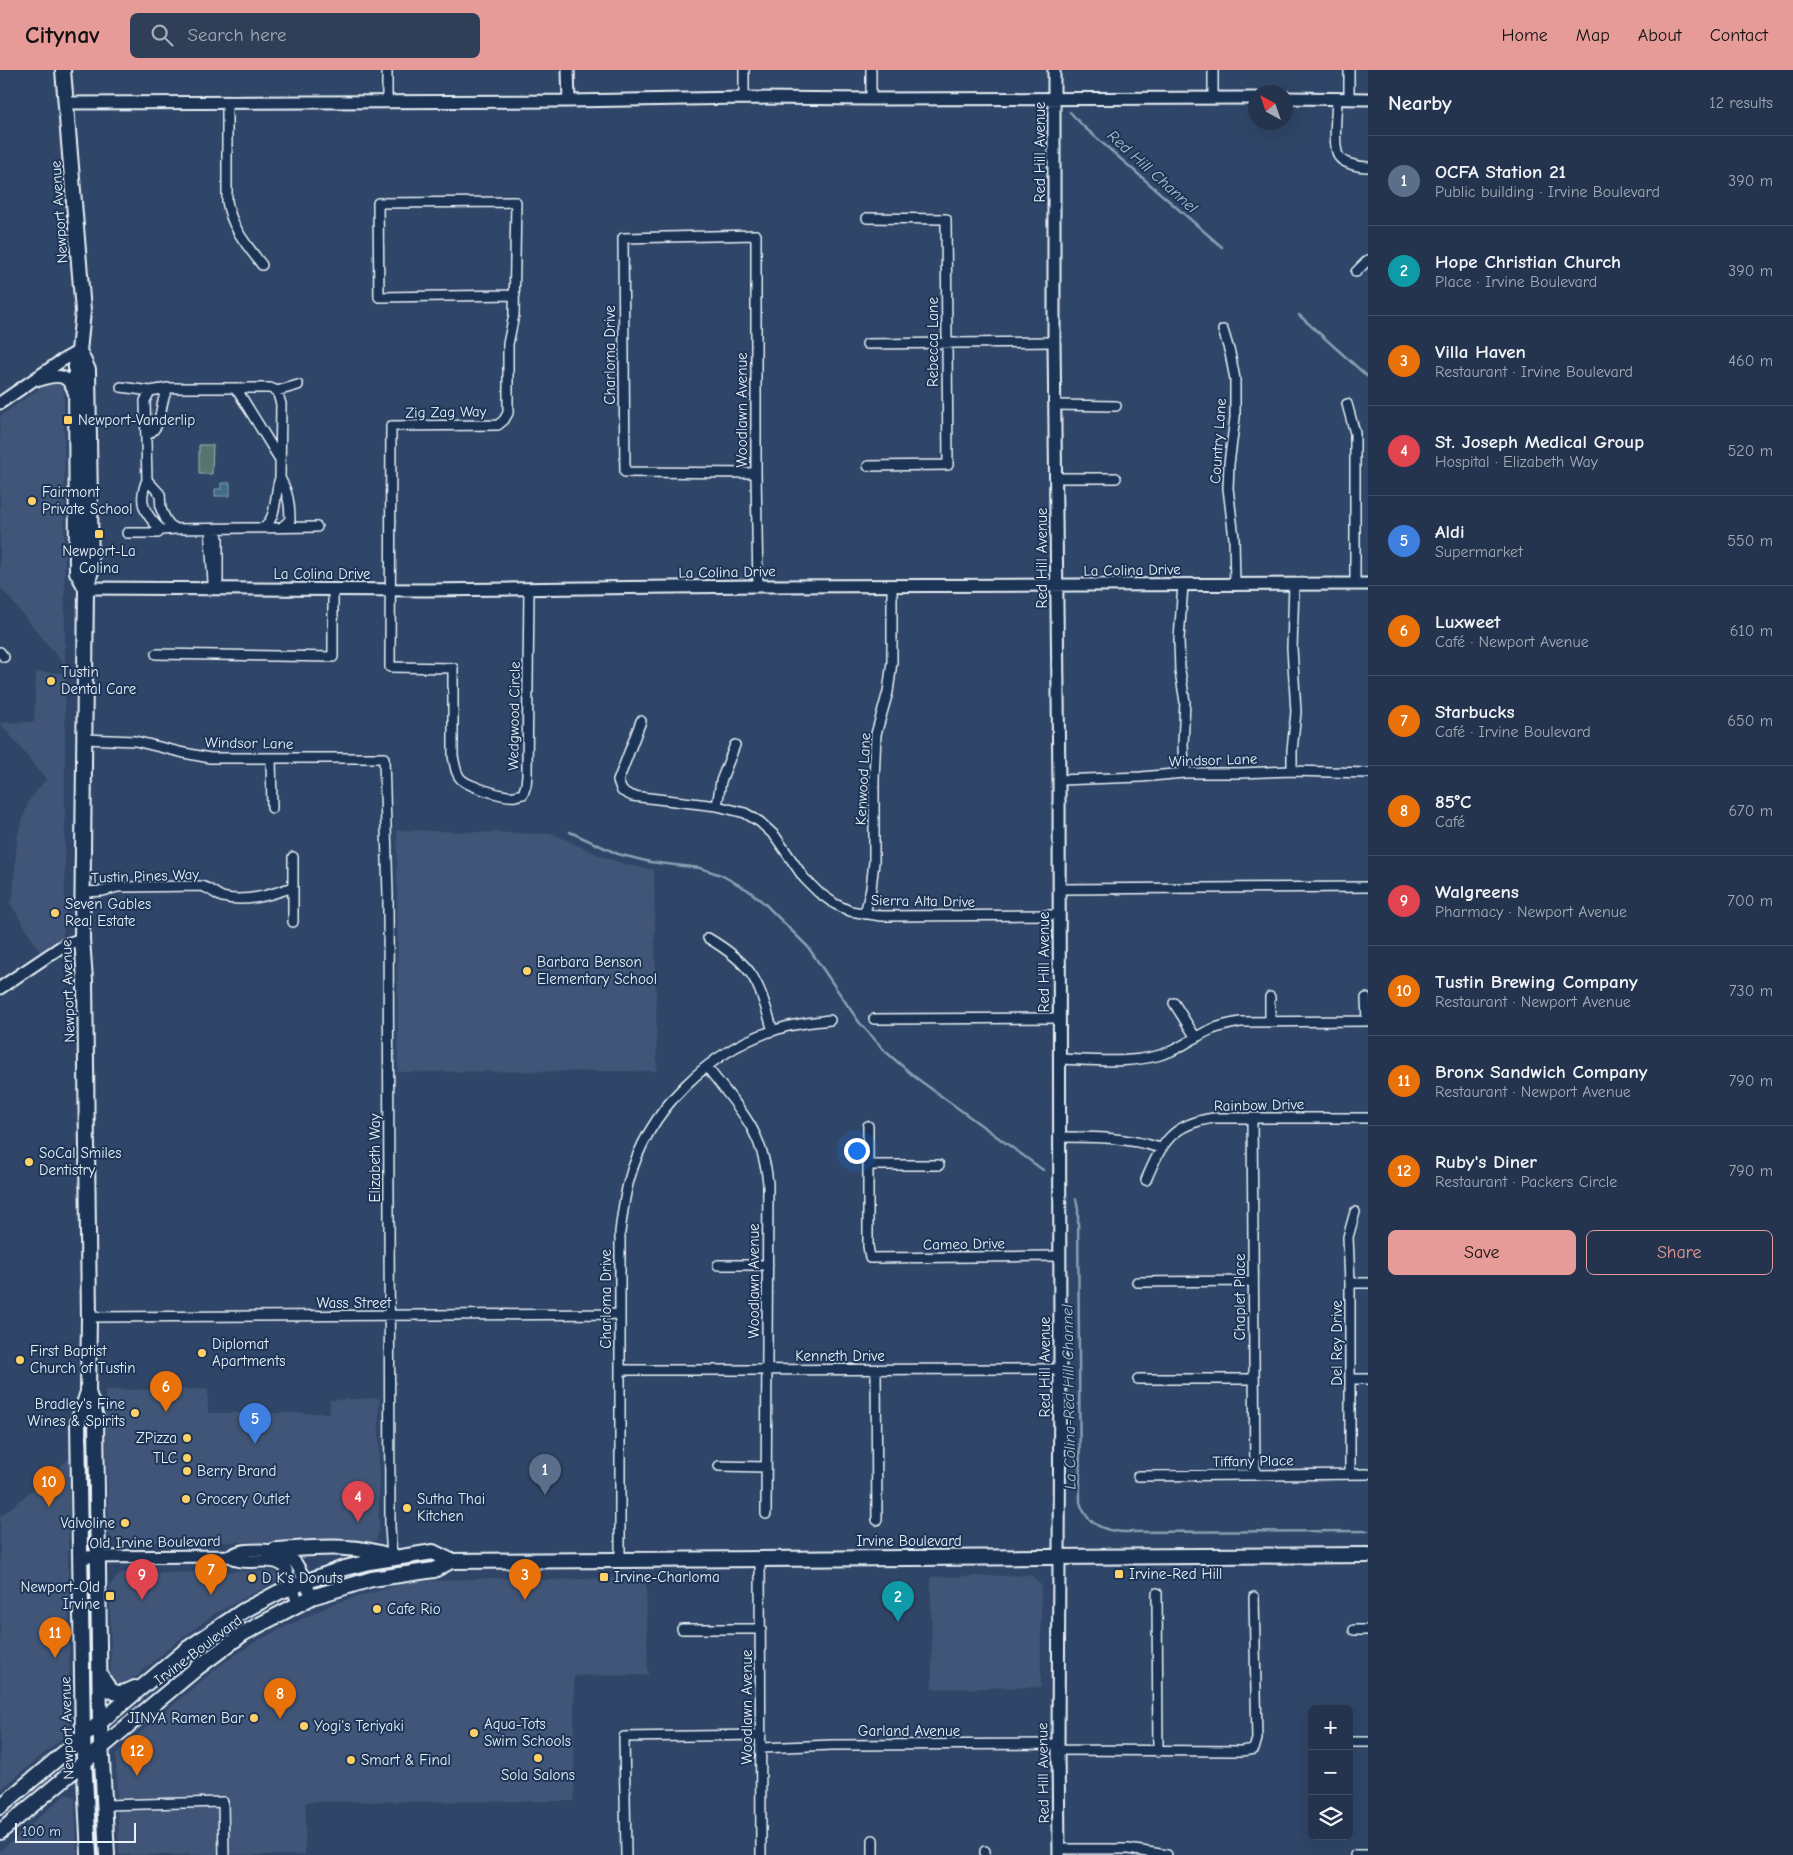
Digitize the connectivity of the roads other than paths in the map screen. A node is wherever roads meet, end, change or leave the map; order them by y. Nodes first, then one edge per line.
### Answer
1 (63, 70) edge
2 (387, 70) edge
3 (568, 70) edge
4 (744, 70) edge
5 (871, 70) edge
6 (1054, 70) edge
7 (1214, 70) edge
8 (1349, 70) edge
9 (1213, 97) junction
10 (744, 98) junction
11 (1056, 98) junction
12 (1248, 98) edge
13 (1293, 98) edge
14 (1343, 98) junction
15 (871, 99) junction
16 (1368, 99) edge
17 (568, 101) junction
18 (227, 102) junction
19 (387, 102) junction
20 (66, 103) junction
21 (1368, 167) edge
22 (867, 218) dead end
23 (756, 235) joint
24 (1368, 260) edge
25 (262, 265) dead end
26 (1356, 272) dead end
27 (515, 295) junction
28 (1222, 330) dead end
29 (1054, 342) junction
30 (867, 344) dead end
31 (946, 344) junction
32 (80, 351) junction
33 (29, 384) junction
34 (298, 385) dead end
35 (121, 387) dead end
36 (168, 388) junction
37 (234, 388) junction
38 (150, 390) junction
39 (277, 391) junction
40 (76, 398) junction
41 (0, 403) edge
42 (1347, 404) dead end
43 (1055, 406) junction
44 (1116, 406) dead end
45 (147, 435) junction
46 (280, 460) junction
47 (868, 466) dead end
48 (756, 473) junction
49 (280, 478) junction
50 (1056, 478) junction
51 (1116, 478) dead end
52 (147, 480) junction
53 (150, 519) junction
54 (265, 527) junction
55 (282, 527) junction
56 (318, 527) dead end
57 (176, 529) junction
58 (215, 529) junction
59 (162, 530) junction
60 (127, 533) dead end
61 (141, 533) junction
62 (1294, 584) junction
63 (1355, 584) junction
64 (1368, 584) edge
65 (892, 585) junction
66 (1183, 585) junction
67 (1236, 585) junction
68 (758, 586) junction
69 (1057, 586) junction
70 (86, 588) junction
71 (216, 588) junction
72 (333, 589) junction
73 (390, 589) junction
74 (529, 589) junction
75 (156, 654) dead end
76 (641, 721) dead end
77 (84, 738) junction
78 (735, 745) dead end
79 (271, 758) junction
80 (384, 758) joint
81 (1292, 771) junction
82 (1184, 773) junction
83 (1368, 773) edge
84 (1059, 780) junction
85 (717, 806) junction
86 (272, 808) dead end
87 (293, 857) dead end
88 (292, 887) junction
89 (1368, 887) edge
90 (1059, 889) junction
91 (84, 892) junction
92 (865, 914) junction
93 (1059, 915) junction
94 (293, 922) dead end
95 (708, 938) dead end
96 (82, 939) junction
97 (0, 988) edge
98 (1270, 997) dead end
99 (1366, 998) dead end
100 (1174, 1003) dead end
101 (1058, 1018) junction
102 (874, 1019) dead end
103 (830, 1020) dead end
104 (1367, 1021) edge
105 (1270, 1022) junction
106 (774, 1031) junction
107 (1196, 1038) junction
108 (1059, 1059) junction
109 (707, 1067) junction
110 (1252, 1118) junction
111 (1368, 1118) edge
112 (868, 1126) dead end
113 (1059, 1137) junction
114 (1160, 1148) junction
115 (868, 1165) junction
116 (939, 1165) dead end
117 (1146, 1180) dead end
118 (1355, 1212) dead end
119 (1060, 1256) junction
120 (718, 1265) dead end
121 (768, 1265) junction
122 (1253, 1281) junction
123 (1137, 1282) dead end
124 (1350, 1283) junction
125 (1368, 1283) edge
126 (620, 1314) junction
127 (389, 1316) junction
128 (89, 1317) junction
129 (1060, 1369) junction
130 (620, 1370) junction
131 (767, 1370) junction
132 (876, 1370) junction
133 (1138, 1379) dead end
134 (1254, 1379) junction
135 (1351, 1379) junction
136 (1368, 1379) edge
137 (88, 1392) junction
138 (720, 1466) dead end
139 (766, 1467) junction
140 (1255, 1474) junction
141 (1350, 1474) junction
142 (1368, 1474) edge
143 (1138, 1476) dead end
144 (766, 1514) dead end
145 (877, 1520) dead end
146 (274, 1550) junction
147 (1368, 1555) edge
148 (230, 1556) junction
149 (1059, 1556) junction
150 (98, 1557) junction
151 (80, 1558) junction
152 (392, 1558) junction
153 (760, 1558) junction
154 (620, 1559) junction
155 (451, 1560) junction
156 (299, 1584) junction
157 (1157, 1593) dead end
158 (312, 1597) junction
159 (1254, 1597) dead end
160 (298, 1603) junction
161 (682, 1629) dead end
162 (761, 1629) junction
163 (1354, 1630) dead end
164 (1368, 1630) edge
165 (99, 1672) junction
166 (147, 1682) junction
167 (100, 1723) junction
168 (761, 1734) junction
169 (83, 1737) junction
170 (1353, 1742) edge
171 (1368, 1742) edge
172 (1058, 1747) junction
173 (102, 1748) junction
174 (761, 1748) junction
175 (1158, 1752) junction
176 (84, 1762) junction
177 (104, 1805) junction
178 (0, 1807) edge
179 (0, 1832) edge
180 (873, 1840) dead end
181 (1059, 1852) edge
182 (89, 1855) edge
183 (107, 1855) edge
184 (224, 1855) edge
185 (626, 1855) edge
186 (761, 1855) edge
187 (874, 1855) edge
188 (1167, 1855) edge
189 (1355, 1855) edge
190 (1368, 1855) edge

1 - 20 main road, Newport Avenue
2 - 19 street
3 - 17 street
4 - 10 street
5 - 15 street
6 - 11 street, Red Hill Avenue
7 - 9 street
8 - 14 street
9 - 11 street
9 - 12 street
10 - 15 street
10 - 17 street
11 - 15 street
11 - 29 street, Red Hill Avenue
13 - 14 street
14 - 16 street
14 - 21 street
17 - 19 street
18 - 19 street
18 - 20 street
18 - 25 street
20 - 32 main road, Newport Avenue
22 - 31 street, Rebecca Lane
23 - 48 street, Woodlawn Avenue
23 - 48 street, Charloma Drive
24 - 26 street
27 - 27 street, Zig Zag Way
27 - 73 street, Zig Zag Way
28 - 67 street, Country Lane
29 - 31 street
29 - 43 street, Red Hill Avenue
30 - 31 street
31 - 47 street, Rebecca Lane
32 - 33 street
32 - 40 main road, Newport Avenue
32 - 70 main road, Newport Avenue
33 - 40 street
33 - 41 street
34 - 39 street
35 - 38 street
36 - 37 street
36 - 38 street
36 - 45 street
37 - 39 street
37 - 46 street
38 - 45 street
39 - 46 street
40 - 70 main road, Newport Avenue
42 - 63 street
43 - 44 street
43 - 50 street, Red Hill Avenue
45 - 52 street
46 - 49 street
48 - 68 street, Woodlawn Avenue
49 - 54 street
49 - 55 street
50 - 51 street
50 - 69 street, Red Hill Avenue
52 - 53 street
52 - 57 street
53 - 59 street
53 - 61 street
54 - 55 street
54 - 58 street
55 - 56 street
57 - 58 street
57 - 59 street
58 - 71 street
59 - 61 street
60 - 61 street
62 - 63 street, La Colina Drive
62 - 67 street, La Colina Drive
62 - 81 street
63 - 64 street, La Colina Drive
65 - 68 street, La Colina Drive
65 - 69 street, La Colina Drive
65 - 92 street, Kenwood Lane
66 - 67 street, La Colina Drive
66 - 69 street, La Colina Drive
66 - 82 street
68 - 74 street, La Colina Drive
69 - 84 street, Red Hill Avenue
70 - 71 street, La Colina Drive
70 - 77 main road, Newport Avenue
71 - 72 street, La Colina Drive
72 - 73 street, La Colina Drive
72 - 75 street
73 - 74 street, La Colina Drive
73 - 74 street, Wedgwood Circle
76 - 85 street, Sierra Alta Drive
77 - 79 street, Windsor Lane
77 - 91 main road, Newport Avenue
78 - 85 street
79 - 80 street, Windsor Lane
79 - 86 street
80 - 127 street, Elizabeth Way
81 - 82 street, Windsor Lane
81 - 83 street, Windsor Lane
82 - 84 street, Windsor Lane
84 - 90 street, Red Hill Avenue
85 - 92 street, Sierra Alta Drive
87 - 88 street
88 - 91 street, Tustin Pines Way
88 - 94 street
89 - 90 street
90 - 93 street, Red Hill Avenue
91 - 96 main road, Newport Avenue
92 - 93 street, Sierra Alta Drive
93 - 101 street, Red Hill Avenue
95 - 106 street
96 - 97 street
96 - 128 main road, Newport Avenue
98 - 105 street
99 - 104 street
100 - 107 street
101 - 102 street
101 - 108 street, Red Hill Avenue
103 - 106 street, Charloma Drive
104 - 105 street
105 - 107 street
106 - 109 street, Charloma Drive
107 - 108 street
108 - 113 street, Red Hill Avenue
109 - 121 street, Woodlawn Avenue
109 - 126 street, Charloma Drive
110 - 111 street, Rainbow Drive
110 - 114 street, Rainbow Drive
110 - 122 street, Chaplet Place
112 - 115 street
113 - 114 street
113 - 119 street, Red Hill Avenue
114 - 117 street, Rainbow Drive
115 - 116 street
115 - 119 street, Cameo Drive
118 - 124 street, Del Rey Drive
119 - 129 street, Red Hill Avenue
120 - 121 street
121 - 131 street, Woodlawn Avenue
122 - 123 street
122 - 134 street, Chaplet Place
124 - 125 street
124 - 135 street, Del Rey Drive
126 - 127 street, Wass Street
126 - 130 street, Charloma Drive
127 - 128 street, Wass Street
127 - 152 street, Elizabeth Way
128 - 137 main road, Newport Avenue
129 - 132 street, Kenneth Drive
129 - 149 street, Red Hill Avenue
130 - 131 street, Kenneth Drive
130 - 154 street, Charloma Drive
131 - 132 street, Kenneth Drive
131 - 139 street, Woodlawn Avenue
132 - 145 street
133 - 134 street
134 - 140 street, Chaplet Place
135 - 136 street
135 - 141 street, Del Rey Drive
137 - 150 main road, Newport Avenue
137 - 151 main road, Newport Avenue
138 - 139 street
139 - 144 street, Woodlawn Avenue
140 - 141 street, Tiffany Place
140 - 143 street, Tiffany Place
141 - 142 street, Tiffany Place
146 - 148 street, Old Irvine Boulevard
146 - 152 main road
146 - 156 street, Old Irvine Boulevard
147 - 149 main road, Irvine Boulevard
148 - 150 street, Old Irvine Boulevard
148 - 156 street, Old Irvine Boulevard
149 - 153 main road, Irvine Boulevard
149 - 172 street, Red Hill Avenue
150 - 151 street, Old Irvine Boulevard
150 - 165 main road, Newport Avenue
151 - 169 main road, Newport Avenue
152 - 155 main road, Irvine Boulevard
152 - 156 main road, Irvine Boulevard
153 - 154 main road, Irvine Boulevard
153 - 162 street, Woodlawn Avenue
154 - 155 main road, Irvine Boulevard
155 - 158 main road, Irvine Boulevard
156 - 158 street, Old Irvine Boulevard
156 - 160 street, Old Irvine Boulevard
156 - 166 main road, Irvine Boulevard
157 - 175 street
158 - 160 main road, Irvine Boulevard
159 - 175 street, Garland Avenue
160 - 173 main road, Irvine Boulevard
161 - 162 street
162 - 168 street, Woodlawn Avenue
163 - 164 street
165 - 166 main road
165 - 167 main road, Newport Avenue
166 - 167 main road, Irvine Boulevard
167 - 169 main road, Irvine Boulevard
167 - 173 main road, Newport Avenue
168 - 174 street, Woodlawn Avenue
168 - 185 street
169 - 176 main road, Newport Avenue
169 - 178 main road, Irvine Boulevard
170 - 171 street
172 - 174 street, Garland Avenue
172 - 175 street, Garland Avenue
172 - 181 street, Red Hill Avenue
173 - 176 main road, Irvine Boulevard
173 - 177 main road, Newport Avenue
174 - 186 street, Woodlawn Avenue
176 - 179 main road, Irvine Boulevard
176 - 182 main road, Newport Avenue
177 - 183 main road, Newport Avenue
177 - 184 street
180 - 187 street
181 - 188 street
189 - 190 street

